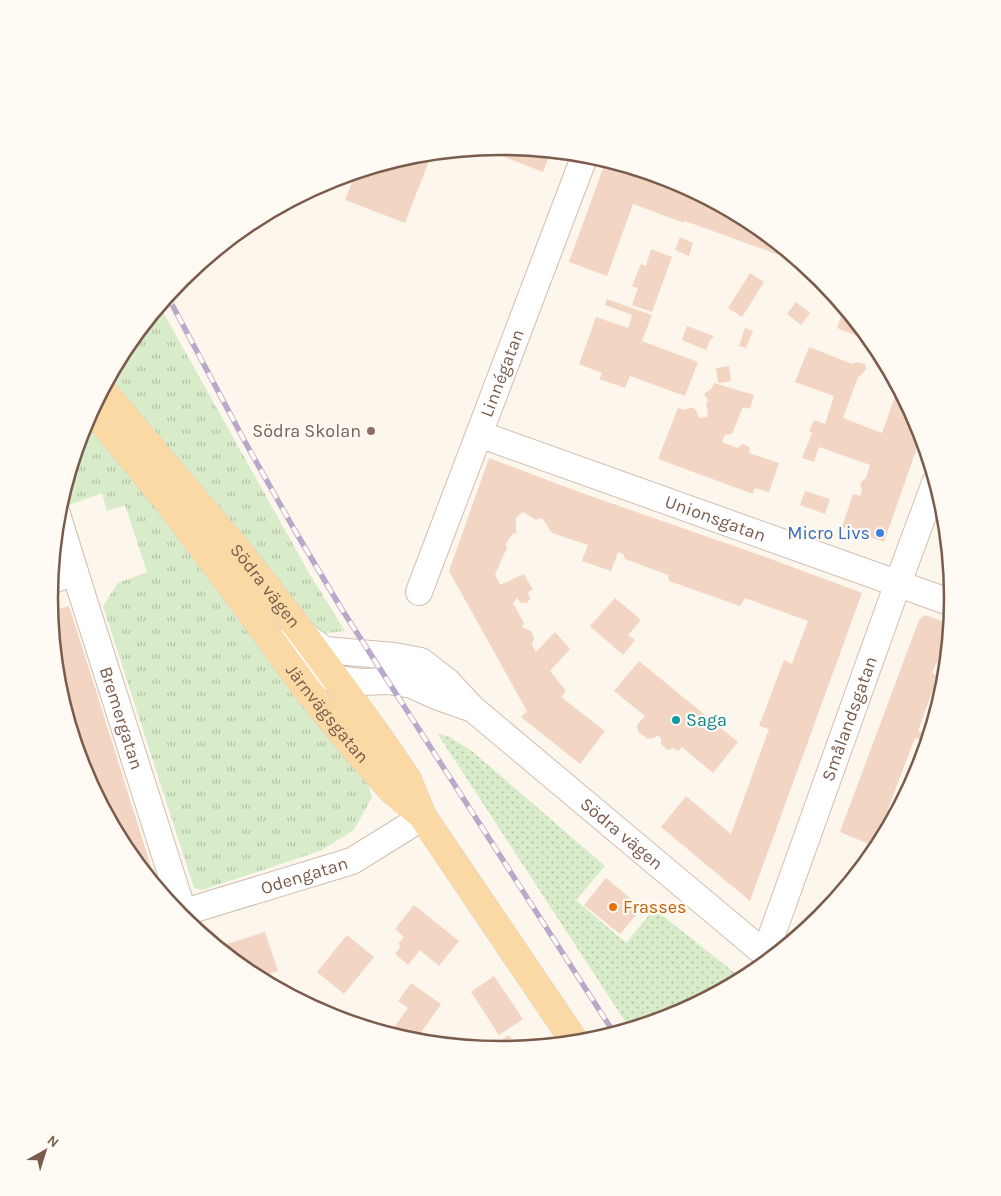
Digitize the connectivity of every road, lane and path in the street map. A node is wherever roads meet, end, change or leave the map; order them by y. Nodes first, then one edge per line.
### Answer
1 (582, 163) edge
2 (107, 395) edge
3 (97, 415) edge
4 (479, 434) junction
5 (931, 494) edge
6 (60, 547) edge
7 (63, 576) edge
8 (898, 583) junction
9 (420, 592) dead end
10 (242, 600) junction
11 (944, 600) edge
12 (303, 634) junction
13 (336, 679) junction
14 (473, 709) junction
15 (423, 817) junction
16 (178, 901) edge
17 (190, 914) edge
18 (771, 949) edge
19 (764, 953) edge
20 (570, 1035) edge

1 - 4 street, Linnégatan
2 - 12 main road, Södra vägen
3 - 10 main road, Södra vägen
4 - 8 street, Unionsgatan
4 - 9 street, Linnégatan
5 - 8 street, Smålandsgatan
6 - 7 street, Bremergatan
7 - 16 street, Bremergatan
8 - 11 street, Unionsgatan
8 - 18 street, Smålandsgatan
10 - 13 street, Södra vägen
10 - 15 main road, Järnvägsgatan
12 - 13 main road, Järnvägsgatan
12 - 14 street, Södra vägen
13 - 14 street, Södra vägen
13 - 15 main road, Järnvägsgatan
14 - 19 street, Södra vägen
15 - 17 street, Odengatan
15 - 20 main road, Järnvägsgatan

